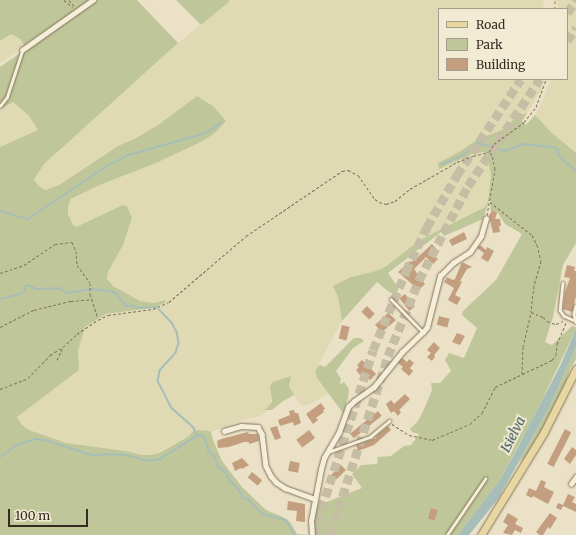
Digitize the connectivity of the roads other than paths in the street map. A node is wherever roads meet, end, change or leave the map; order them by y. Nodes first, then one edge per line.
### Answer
1 (93, 0) edge
2 (22, 50) joint
3 (0, 106) edge
4 (486, 219) road end
5 (563, 282) dead end
6 (391, 299) dead end
7 (576, 306) edge
8 (575, 321) edge
9 (423, 332) junction
10 (575, 373) edge
11 (388, 421) road end
12 (224, 431) dead end
13 (327, 452) junction
14 (576, 477) edge
15 (485, 479) dead end
16 (571, 484) dead end
17 (315, 499) junction
18 (312, 535) edge
19 (448, 535) edge
20 (481, 535) edge

1 - 2 street
2 - 3 lane
4 - 9 street
5 - 8 lane
6 - 9 lane
7 - 8 lane
9 - 13 street
10 - 20 main road
11 - 13 lane
12 - 17 street
13 - 17 street
14 - 16 street
15 - 19 lane
17 - 18 street

